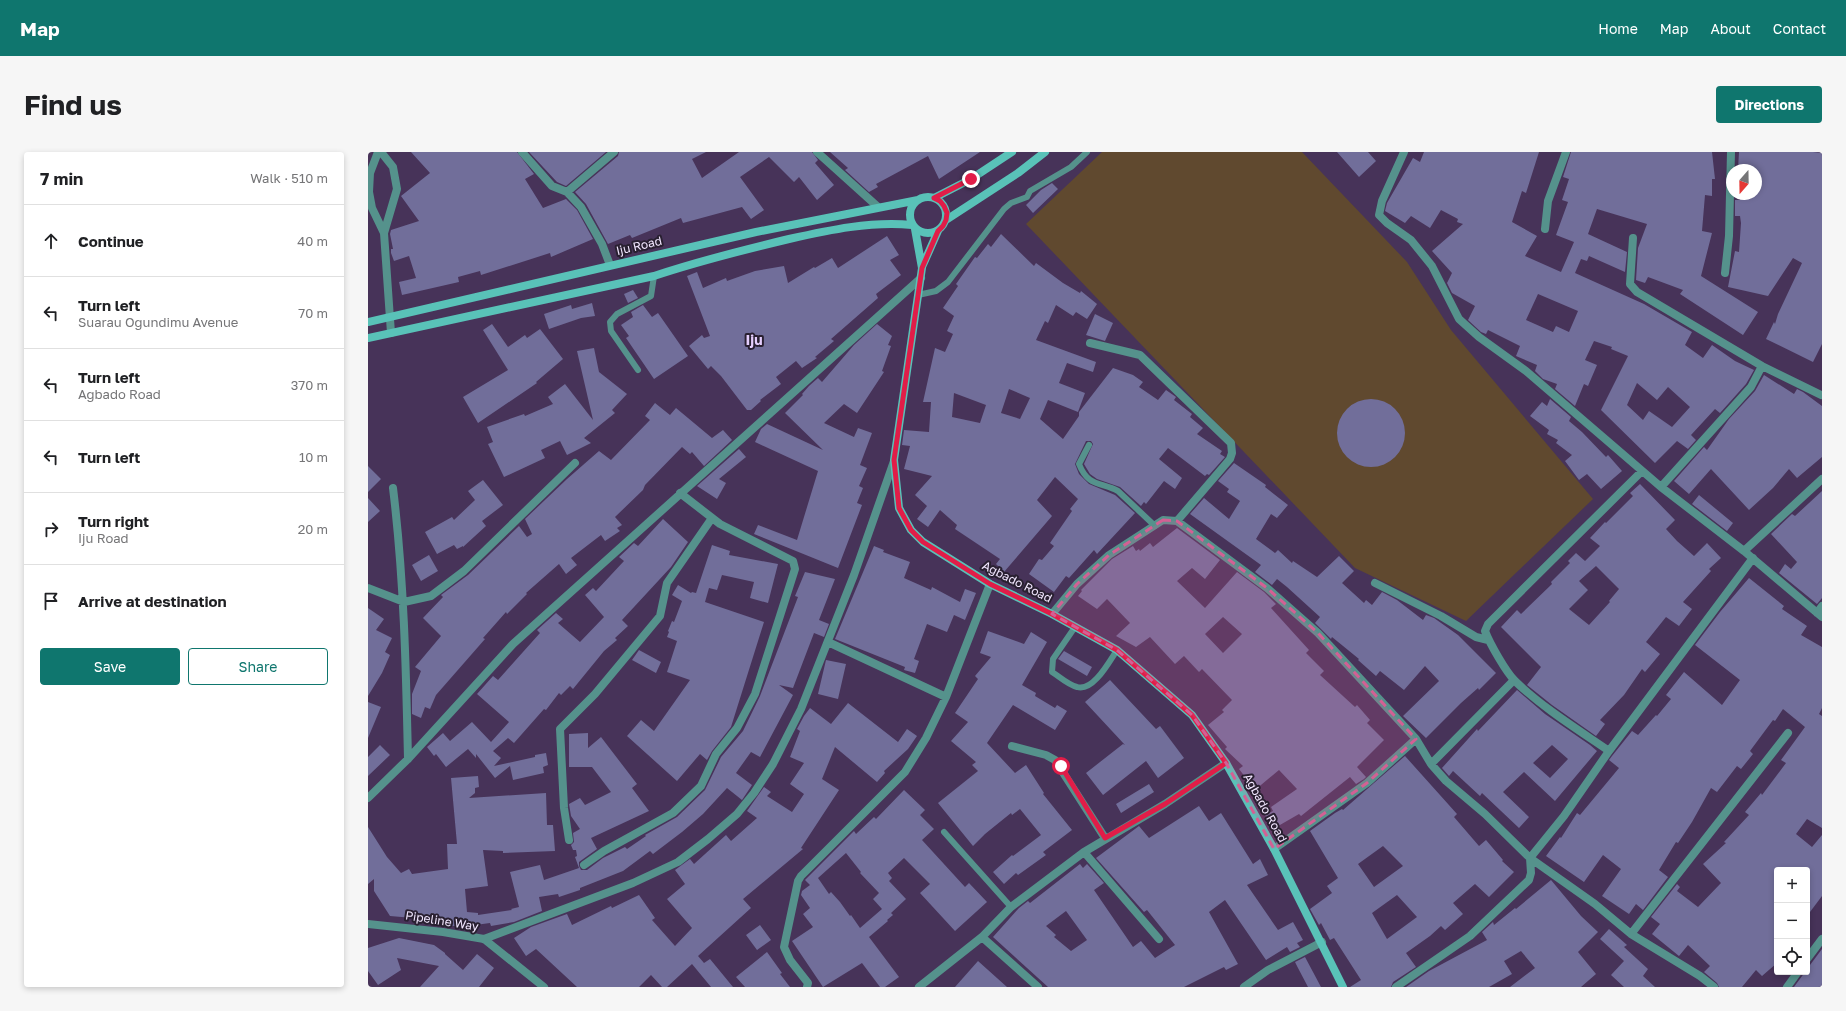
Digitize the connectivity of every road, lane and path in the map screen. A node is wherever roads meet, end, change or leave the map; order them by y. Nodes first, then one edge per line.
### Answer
1 (380, 152) edge
2 (522, 152) edge
3 (614, 152) edge
4 (817, 152) edge
5 (1012, 152) edge
6 (1045, 152) edge
7 (1087, 152) edge
8 (1404, 152) edge
9 (1566, 152) edge
10 (1731, 152) edge
11 (567, 192) junction
12 (934, 198) junction
13 (918, 200) junction
14 (878, 206) junction
15 (946, 220) junction
16 (914, 227) junction
17 (1545, 229) dead end
18 (938, 231) junction
19 (384, 233) junction
20 (1633, 238) dead end
21 (610, 265) junction
22 (922, 268) junction
23 (1725, 273) dead end
24 (654, 276) junction
25 (921, 278) junction
26 (918, 295) junction
27 (388, 318) junction
28 (368, 322) edge
29 (391, 333) junction
30 (368, 338) edge
31 (1090, 343) dead end
32 (1762, 366) junction
33 (638, 370) dead end
34 (1822, 394) edge
35 (1090, 445) dead end
36 (894, 460) junction
37 (575, 463) dead end
38 (1642, 471) junction
39 (1822, 479) edge
40 (1661, 487) junction
41 (393, 488) dead end
42 (680, 493) junction
43 (712, 518) junction
44 (1177, 520) junction
45 (1155, 526) junction
46 (1744, 551) junction
47 (1753, 558) junction
48 (1376, 583) dead end
49 (990, 584) junction
50 (368, 588) edge
51 (404, 602) junction
52 (1820, 612) edge
53 (1052, 614) junction
54 (1075, 627) junction
55 (1488, 640) junction
56 (828, 642) junction
57 (1117, 650) junction
58 (1514, 680) junction
59 (946, 697) junction
60 (1788, 733) dead end
61 (1416, 739) junction
62 (1012, 746) dead end
63 (1609, 750) junction
64 (408, 759) junction
65 (1226, 763) junction
66 (1431, 764) junction
67 (368, 798) edge
68 (944, 832) dead end
69 (1105, 838) junction
70 (569, 840) dead end
71 (1274, 849) junction
72 (1084, 852) junction
73 (1530, 858) junction
74 (584, 865) dead end
75 (1011, 907) junction
76 (368, 924) edge
77 (1632, 934) junction
78 (982, 937) junction
79 (1159, 939) dead end
80 (1822, 939) edge
81 (484, 940) junction
82 (1322, 942) junction
83 (1810, 955) edge
84 (1796, 975) edge
85 (544, 987) edge
86 (807, 987) edge
87 (919, 987) edge
88 (1038, 987) edge
89 (1244, 987) edge
90 (1343, 987) edge
91 (1396, 987) edge
92 (1714, 987) edge
93 (1787, 987) edge

1 - 19 street
1 - 19 street
2 - 11 street
3 - 11 street
4 - 14 street
5 - 12 main road
6 - 15 main road
7 - 26 lane
8 - 38 street
9 - 17 street
10 - 23 street
11 - 21 street
12 - 13 main road
12 - 15 main road
13 - 14 main road, Iju Road
13 - 16 main road
14 - 21 main road, Iju Road
15 - 18 main road
16 - 18 main road
16 - 22 main road, Agbado Road
16 - 24 main road
18 - 22 main road, Agbado Road
19 - 27 street
20 - 32 street
21 - 27 main road, Iju Road
22 - 25 main road, Agbado Road
24 - 29 main road
24 - 33 lane
25 - 26 main road, Agbado Road
25 - 42 street
26 - 36 main road, Agbado Road
27 - 28 main road, Iju Road
27 - 29 street
29 - 30 main road
31 - 44 street
32 - 34 street
32 - 40 street
35 - 45 lane
36 - 49 main road, Agbado Road
36 - 56 street
37 - 51 street
38 - 40 street
38 - 55 street
39 - 46 street
40 - 46 street
41 - 51 street
42 - 43 street
42 - 64 street
43 - 70 street
43 - 74 street
44 - 45 street
44 - 61 street
45 - 53 street
46 - 47 street
47 - 52 street
47 - 63 street
48 - 55 street
49 - 53 main road, Agbado Road
49 - 59 street
50 - 51 street
51 - 64 street
53 - 54 main road, Agbado Road
54 - 57 main road, Agbado Road
54 - 57 lane
55 - 58 street
56 - 59 street
56 - 81 street
57 - 65 main road, Agbado Road
58 - 63 street
58 - 66 street
59 - 86 street
60 - 77 street
61 - 66 street
61 - 71 street
62 - 69 street
63 - 73 street
64 - 67 street
65 - 69 street
65 - 71 main road, Agbado Road
66 - 73 street
68 - 75 lane
69 - 72 street
71 - 82 main road, Agbado Road
72 - 75 street
72 - 79 street
73 - 77 street
73 - 91 street
75 - 78 street
76 - 81 street, Pipeline Way
77 - 92 street
78 - 87 street
78 - 88 street
80 - 83 street
81 - 85 street, Pipeline Way
82 - 89 street
82 - 90 main road, Agbado Road
84 - 93 street

